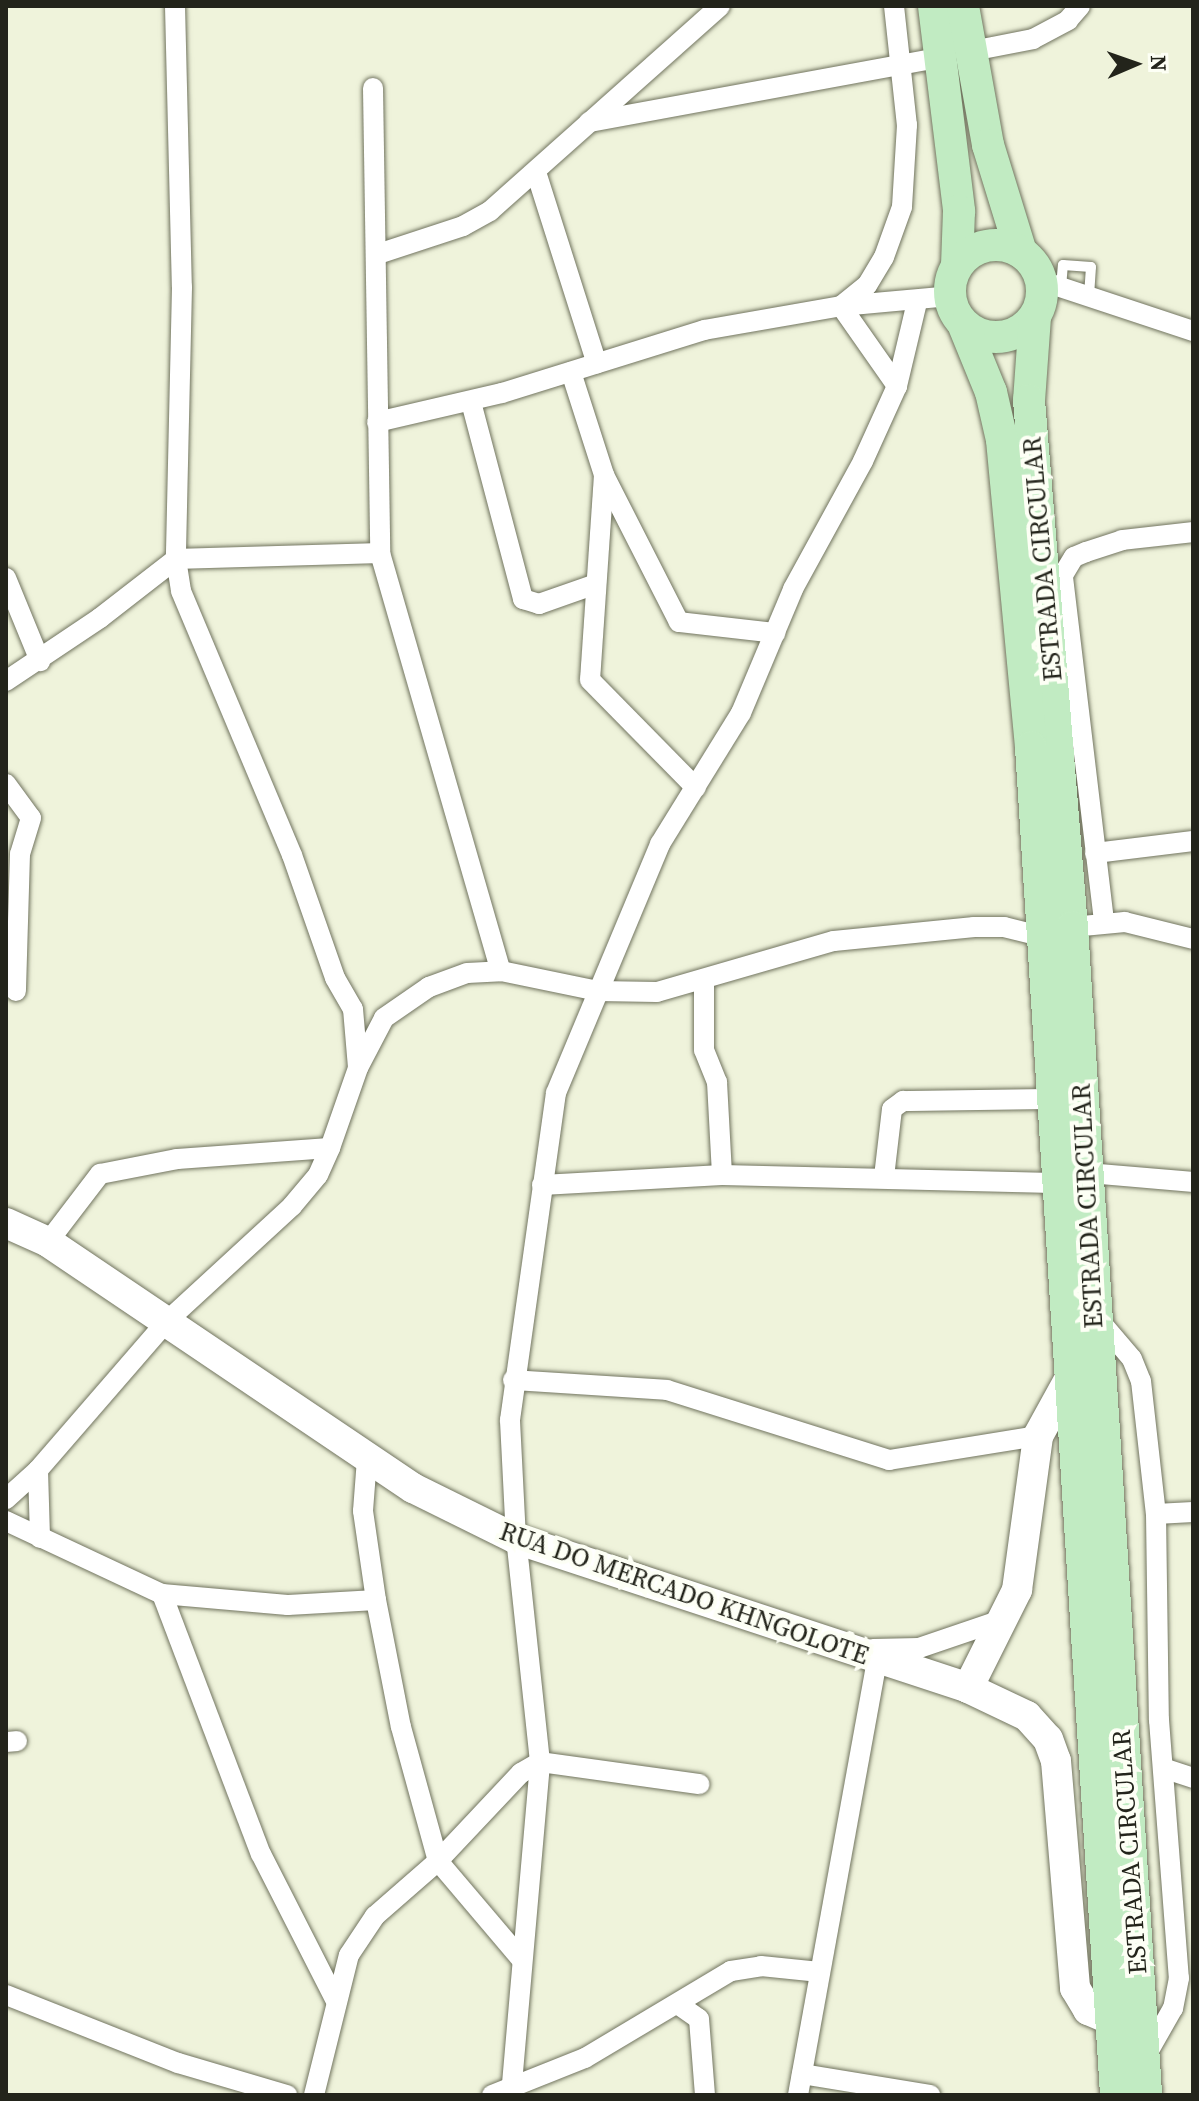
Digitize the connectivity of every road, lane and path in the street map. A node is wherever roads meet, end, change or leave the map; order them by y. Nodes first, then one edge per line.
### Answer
1 (175, 6) edge
2 (720, 6) edge
3 (894, 6) edge
4 (934, 6) edge
5 (963, 6) edge
6 (1080, 6) edge
7 (958, 54) junction
8 (902, 65) junction
9 (373, 88) dead end
10 (589, 122) junction
11 (536, 172) junction
12 (1021, 252) junction
13 (378, 254) junction
14 (957, 265) junction
15 (1052, 284) junction
16 (950, 296) junction
17 (917, 302) junction
18 (841, 306) junction
19 (1035, 317) junction
20 (1188, 322) edge
21 (964, 326) junction
22 (597, 364) junction
23 (571, 372) junction
24 (897, 386) junction
25 (471, 402) junction
26 (377, 422) junction
27 (604, 475) junction
28 (1193, 532) edge
29 (380, 553) junction
30 (176, 559) junction
31 (6, 578) edge
32 (596, 584) junction
33 (775, 633) junction
34 (40, 661) junction
35 (6, 681) edge
36 (6, 784) edge
37 (696, 788) junction
38 (1193, 841) edge
39 (1095, 853) junction
40 (1042, 898) junction
41 (1104, 921) junction
42 (1004, 927) junction
43 (1058, 932) junction
44 (1193, 939) edge
45 (501, 971) junction
46 (704, 982) junction
47 (16, 991) dead end
48 (598, 991) junction
49 (353, 1009) junction
50 (384, 1018) junction
51 (358, 1068) junction
52 (1054, 1099) junction
53 (330, 1148) junction
54 (722, 1175) junction
55 (884, 1177) junction
56 (1074, 1178) junction
57 (1193, 1182) edge
58 (542, 1185) junction
59 (6, 1223) edge
60 (48, 1242) junction
61 (1093, 1313) junction
62 (166, 1322) junction
63 (1071, 1376) junction
64 (513, 1380) junction
65 (1038, 1436) junction
66 (367, 1459) junction
67 (38, 1470) junction
68 (6, 1499) edge
69 (1193, 1512) edge
70 (1156, 1514) junction
71 (6, 1521) edge
72 (40, 1538) junction
73 (516, 1539) junction
74 (162, 1594) junction
75 (376, 1600) junction
76 (1008, 1617) junction
77 (848, 1649) junction
78 (877, 1661) junction
79 (968, 1688) junction
80 (540, 1762) junction
81 (1166, 1769) junction
82 (1193, 1778) edge
83 (699, 1784) dead end
84 (438, 1861) junction
85 (521, 1959) junction
86 (820, 1972) junction
87 (1186, 1973) edge
88 (6, 1995) edge
89 (336, 2001) junction
90 (679, 2005) junction
91 (1111, 2020) junction
92 (1144, 2059) junction
93 (802, 2074) junction
94 (504, 2093) edge
95 (287, 2095) edge
96 (314, 2095) edge
97 (705, 2095) edge
98 (798, 2095) edge
99 (930, 2095) edge
100 (1116, 2095) edge
101 (1146, 2095) edge

1 - 30 street
2 - 10 street
3 - 8 street
4 - 7 main road
5 - 7 main road
6 - 7 street
7 - 8 street
7 - 12 main road
7 - 14 main road
8 - 10 street
8 - 18 street
9 - 13 street
10 - 11 street
11 - 13 street
11 - 22 street
12 - 14 main road
12 - 15 main road
13 - 26 street
14 - 16 main road
15 - 19 main road
15 - 20 street
16 - 17 street
16 - 21 main road
17 - 18 street
17 - 24 street
18 - 22 street
18 - 24 street
19 - 21 main road
19 - 43 main road, ESTRADA CIRCULAR
21 - 40 main road, ESTRADA CIRCULAR
22 - 23 street
23 - 25 street
23 - 27 street
24 - 33 street
25 - 26 street
25 - 32 street
26 - 29 street
27 - 32 street
27 - 33 street
28 - 39 street
29 - 30 street
29 - 45 street
30 - 34 street
30 - 49 street
31 - 34 street
32 - 37 street
33 - 37 street
34 - 35 street
36 - 47 street
37 - 48 street
38 - 39 street
39 - 41 street
40 - 42 street
40 - 43 main road, ESTRADA CIRCULAR
41 - 43 street
41 - 44 street
42 - 43 street
42 - 46 street
43 - 52 main road, ESTRADA CIRCULAR
43 - 56 main road, ESTRADA CIRCULAR
45 - 48 street
45 - 50 street
46 - 48 street
46 - 54 street
48 - 58 street
49 - 50 street
49 - 51 street
50 - 51 street
51 - 53 street
52 - 55 street
52 - 56 main road, ESTRADA CIRCULAR
53 - 60 street
53 - 62 street
54 - 55 street
54 - 58 street
55 - 56 street
56 - 57 street
56 - 61 main road, ESTRADA CIRCULAR
56 - 63 main road, ESTRADA CIRCULAR
58 - 64 street
59 - 60 street, RUA DO MERCADO KHNGOLOTE
60 - 62 street, RUA DO MERCADO KHNGOLOTE
61 - 70 street
61 - 92 main road, ESTRADA CIRCULAR
62 - 66 street, RUA DO MERCADO KHNGOLOTE
62 - 67 street
63 - 65 street
63 - 91 main road, ESTRADA CIRCULAR
64 - 65 street
64 - 73 street
65 - 76 street
66 - 73 street, RUA DO MERCADO KHNGOLOTE
66 - 75 street
67 - 68 street
67 - 72 street
69 - 70 street
70 - 81 street
71 - 72 street
72 - 74 street
73 - 77 street, RUA DO MERCADO KHNGOLOTE
73 - 80 street
74 - 75 street
74 - 89 street
75 - 84 street
76 - 77 street
76 - 79 street
77 - 78 street, RUA DO MERCADO KHNGOLOTE
78 - 79 street, RUA DO MERCADO KHNGOLOTE
78 - 86 street
79 - 91 street, RUA DO MERCADO KHNGOLOTE
80 - 83 street
80 - 84 street
80 - 85 street
81 - 82 street
81 - 87 street
84 - 85 street
84 - 89 street
85 - 94 street
86 - 90 street
86 - 93 street
87 - 92 street
88 - 95 street
89 - 96 street
90 - 94 street
90 - 97 street
91 - 100 main road, ESTRADA CIRCULAR
92 - 101 main road, ESTRADA CIRCULAR
93 - 98 street
93 - 99 street

